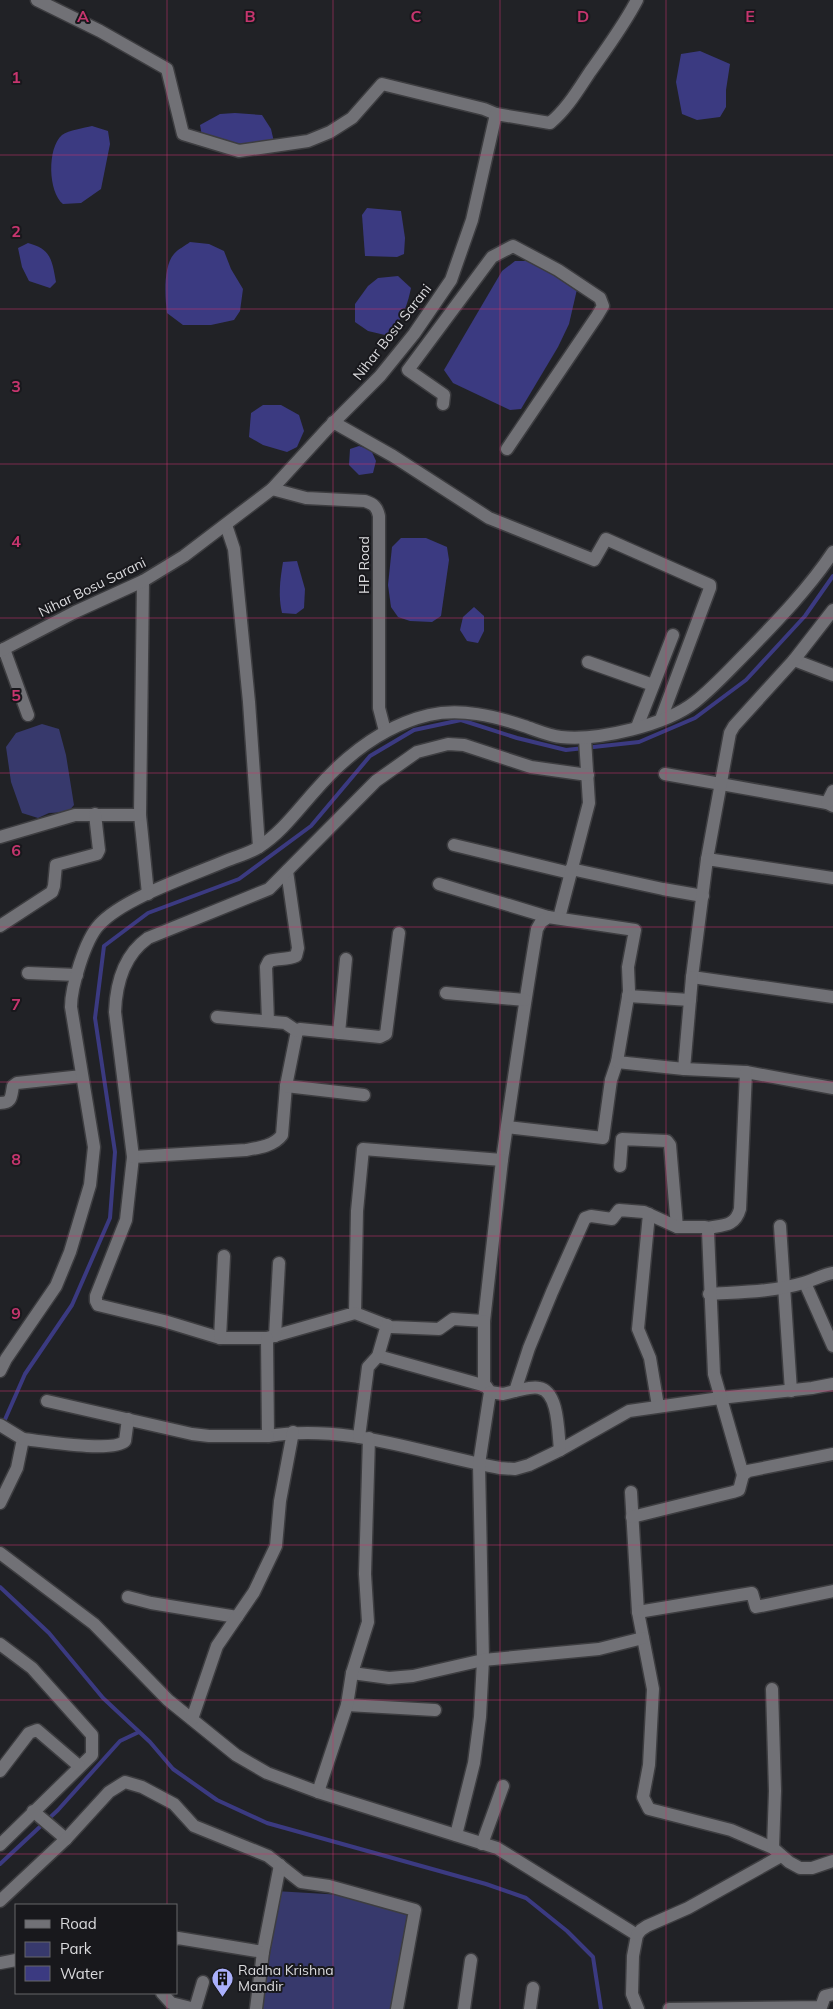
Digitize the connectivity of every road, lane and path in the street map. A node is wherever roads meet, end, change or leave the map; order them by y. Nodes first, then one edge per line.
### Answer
1 (38, 0) edge
2 (637, 0) edge
3 (496, 114) junction
4 (442, 404) dead end
5 (333, 422) junction
6 (507, 449) dead end
7 (272, 490) junction
8 (226, 525) junction
9 (833, 552) edge
10 (143, 580) junction
11 (833, 610) edge
12 (673, 635) dead end
13 (2, 650) edge
14 (794, 660) junction
15 (588, 662) dead end
16 (833, 675) edge
17 (653, 685) junction
18 (28, 715) dead end
19 (661, 719) junction
20 (637, 727) junction
21 (385, 730) junction
22 (586, 742) junction
23 (587, 769) junction
24 (665, 774) dead end
25 (720, 784) junction
26 (833, 791) edge
27 (830, 805) edge
28 (95, 814) junction
29 (140, 815) junction
30 (0, 837) edge
31 (454, 844) dead end
32 (259, 847) junction
33 (707, 859) junction
34 (287, 871) junction
35 (570, 871) junction
36 (833, 878) edge
37 (440, 884) dead end
38 (148, 894) junction
39 (703, 896) junction
40 (554, 917) junction
41 (0, 926) edge
42 (399, 933) dead end
43 (346, 959) dead end
44 (28, 973) dead end
45 (77, 975) junction
46 (692, 977) junction
47 (446, 993) dead end
48 (628, 996) junction
49 (833, 997) edge
50 (525, 1000) junction
51 (690, 1000) junction
52 (217, 1017) dead end
53 (268, 1022) junction
54 (297, 1030) junction
55 (339, 1033) junction
56 (617, 1062) junction
57 (684, 1069) junction
58 (746, 1072) junction
59 (82, 1076) junction
60 (286, 1086) junction
61 (833, 1088) edge
62 (364, 1096) dead end
63 (0, 1103) edge
64 (507, 1127) junction
65 (134, 1157) junction
66 (502, 1160) junction
67 (620, 1166) dead end
68 (649, 1214) junction
69 (780, 1226) dead end
70 (677, 1227) junction
71 (708, 1228) junction
72 (224, 1256) dead end
73 (279, 1263) dead end
74 (833, 1273) edge
75 (805, 1283) junction
76 (783, 1287) junction
77 (709, 1294) junction
78 (355, 1313) junction
79 (484, 1321) junction
80 (388, 1325) junction
81 (271, 1337) junction
82 (220, 1338) junction
83 (833, 1346) edge
84 (378, 1356) junction
85 (0, 1372) edge
86 (833, 1384) edge
87 (487, 1389) junction
88 (516, 1391) junction
89 (791, 1391) junction
90 (720, 1398) junction
91 (47, 1401) dead end
92 (658, 1406) junction
93 (128, 1419) junction
94 (6, 1428) edge
95 (293, 1432) junction
96 (268, 1436) junction
97 (364, 1437) junction
98 (24, 1439) junction
99 (560, 1450) junction
100 (833, 1454) edge
101 (479, 1464) junction
102 (743, 1474) junction
103 (631, 1492) dead end
104 (0, 1503) edge
105 (632, 1517) junction
106 (1, 1556) edge
107 (833, 1591) edge
108 (128, 1597) dead end
109 (638, 1612) junction
110 (237, 1617) junction
111 (643, 1638) junction
112 (0, 1644) edge
113 (483, 1660) junction
114 (352, 1673) junction
115 (772, 1689) dead end
116 (347, 1705) junction
117 (435, 1710) dead end
118 (192, 1719) junction
119 (79, 1766) junction
120 (0, 1771) edge
121 (503, 1786) dead end
122 (318, 1792) junction
123 (37, 1814) junction
124 (456, 1836) junction
125 (66, 1839) junction
126 (482, 1844) junction
127 (0, 1845) edge
128 (781, 1856) junction
129 (833, 1861) edge
130 (280, 1865) junction
131 (0, 1901) edge
132 (637, 1935) junction
133 (178, 1938) edge
134 (263, 1952) junction
135 (15, 1960) edge
136 (471, 1960) dead end
137 (0, 1963) edge
138 (203, 1982) dead end
139 (534, 1988) dead end
140 (163, 1994) edge
141 (833, 1994) edge
142 (821, 2008) edge
143 (195, 2009) edge
144 (256, 2009) edge
145 (397, 2009) edge
146 (464, 2009) edge
147 (530, 2009) edge
148 (638, 2009) edge
149 (670, 2009) edge

1 - 3 street
2 - 3 street
3 - 5 street, Nihar Bosu Sarani
4 - 6 street
5 - 7 street, Nihar Bosu Sarani
5 - 19 street
7 - 8 street, Nihar Bosu Sarani
7 - 21 street, HP Road
8 - 10 street, Nihar Bosu Sarani
8 - 32 street
9 - 19 street
10 - 13 street, Nihar Bosu Sarani
10 - 29 street
11 - 14 street
12 - 17 street
13 - 18 street
14 - 16 street
14 - 25 street
15 - 17 street
17 - 20 street
19 - 20 street
20 - 22 street
21 - 22 street
21 - 32 street
22 - 23 street
23 - 34 street
23 - 35 street
24 - 25 street
25 - 27 street
25 - 33 street
26 - 27 street
28 - 29 street
28 - 30 street
28 - 41 street
29 - 38 street
31 - 35 street
32 - 38 street
33 - 36 street
33 - 39 street
34 - 53 street
34 - 65 street
35 - 39 street
35 - 40 street
37 - 40 street
38 - 45 street
39 - 46 street
40 - 48 street
40 - 50 street
42 - 55 street
43 - 55 street
44 - 45 street
45 - 59 street
46 - 49 street
46 - 51 street
47 - 50 street
48 - 51 street
48 - 56 street
50 - 64 street
51 - 57 street
52 - 53 street
53 - 54 street
54 - 55 street
54 - 60 street
56 - 57 street
56 - 64 street
57 - 58 street
58 - 61 street
58 - 71 street
59 - 63 street
59 - 85 street
60 - 62 street
60 - 65 street
64 - 66 street
65 - 82 street
66 - 78 street
66 - 79 street
67 - 70 street
68 - 70 street
68 - 88 street
68 - 92 street
69 - 76 street
70 - 71 street
71 - 77 street
72 - 82 street
73 - 81 street
74 - 75 street
75 - 76 street
75 - 83 street
76 - 77 street
76 - 89 street
77 - 90 street
78 - 80 street
78 - 81 street
79 - 80 street
79 - 87 street
80 - 84 street
81 - 82 street
81 - 96 street
84 - 87 street
84 - 97 street
86 - 89 street
87 - 88 street
87 - 101 street
88 - 99 street
89 - 90 street
90 - 92 street
90 - 102 street
91 - 93 street
92 - 99 street
93 - 96 street
93 - 98 street
94 - 98 street
95 - 96 street
95 - 97 street
95 - 110 street
97 - 101 street
97 - 114 street
98 - 104 street
99 - 101 street
100 - 102 street
101 - 113 street
102 - 105 street
103 - 105 street
105 - 109 street
106 - 118 street
107 - 109 street
108 - 110 street
109 - 111 street
110 - 118 street
111 - 113 street
111 - 128 street
112 - 119 street
113 - 114 street
113 - 124 street
114 - 116 street
115 - 128 street
116 - 117 street
116 - 122 street
118 - 122 street
119 - 120 street
119 - 123 street
121 - 126 street
122 - 124 street
123 - 125 street
123 - 127 street
124 - 126 street
125 - 130 street
125 - 131 street
126 - 132 street
128 - 129 street
128 - 132 street
130 - 134 street
130 - 145 street
132 - 148 street
133 - 134 street
134 - 144 street
135 - 137 street
136 - 146 street
138 - 143 street
139 - 147 street
140 - 143 street
141 - 142 street
142 - 149 street

